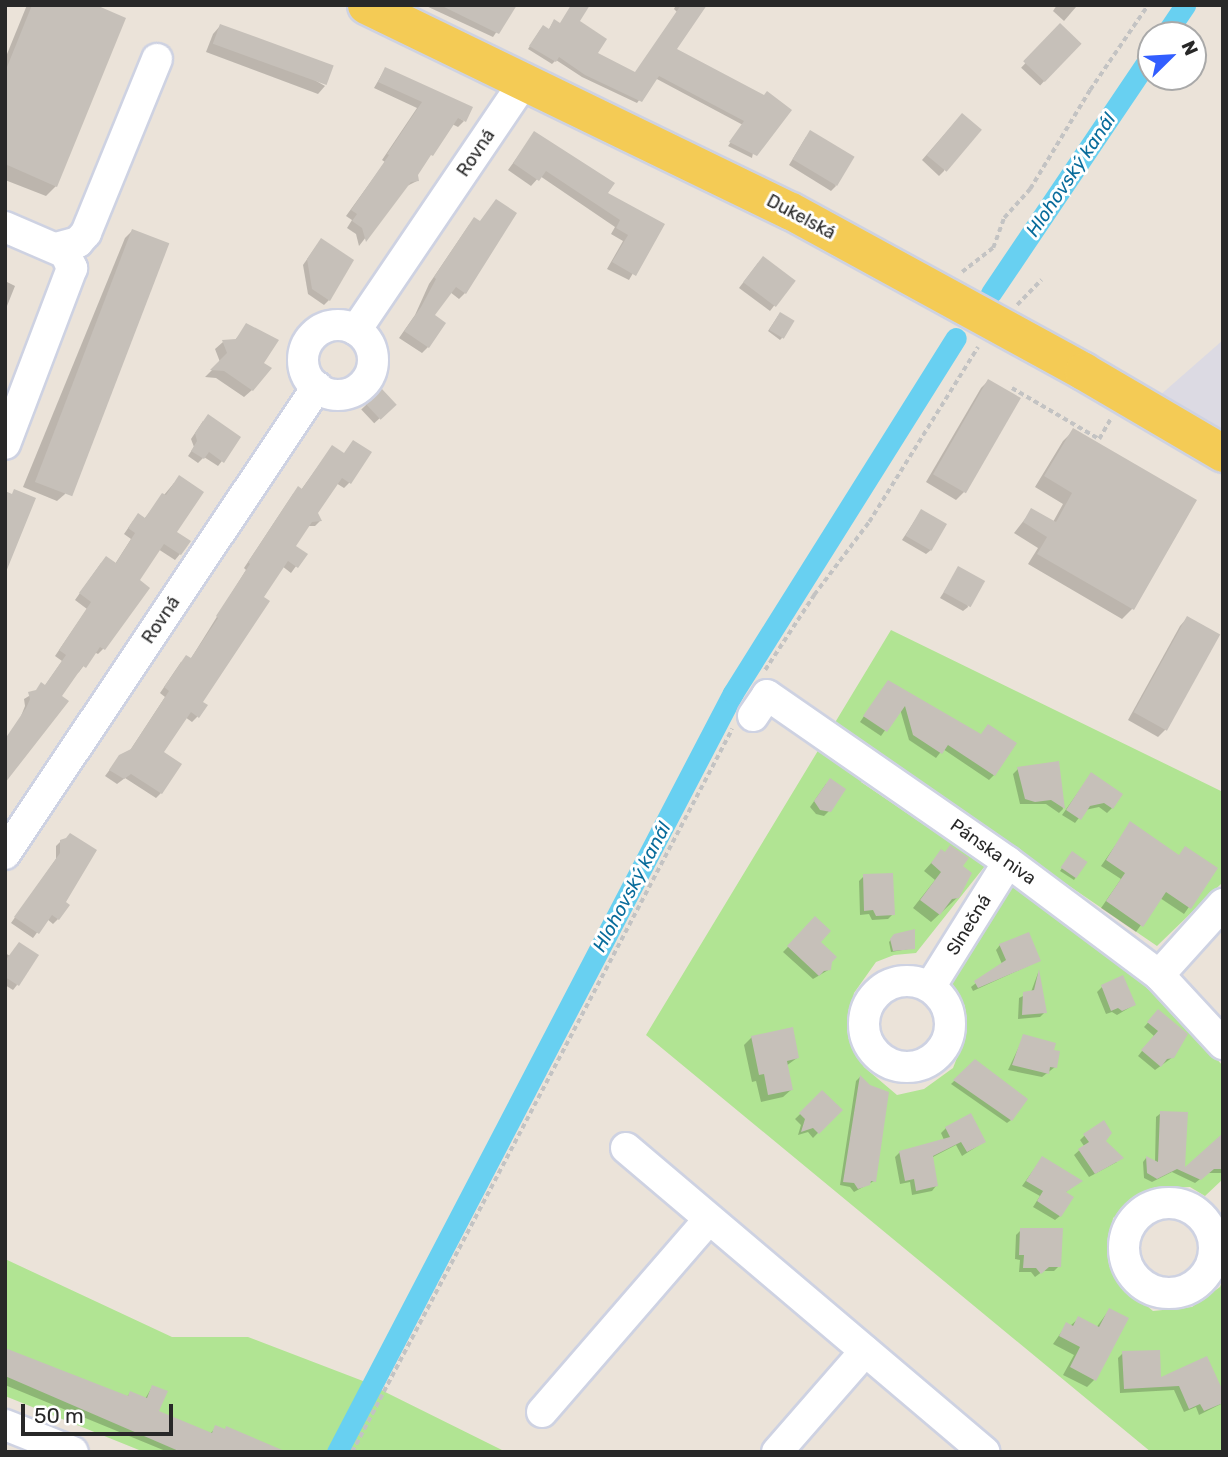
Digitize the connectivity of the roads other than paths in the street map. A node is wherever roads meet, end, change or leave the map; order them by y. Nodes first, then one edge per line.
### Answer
1 (366, 5) edge
2 (158, 60) dead end
3 (525, 80) junction
4 (5, 227) edge
5 (56, 248) junction
6 (356, 330) junction
7 (317, 387) junction
8 (5, 444) edge
9 (1223, 453) edge
10 (743, 722) road end
11 (5, 854) edge
12 (1008, 862) junction
13 (1223, 904) edge
14 (1159, 975) junction
15 (930, 987) dead end
16 (1223, 1044) edge
17 (626, 1148) dead end
18 (709, 1219) junction
19 (865, 1351) junction
20 (542, 1412) dead end
21 (5, 1425) edge
22 (73, 1452) edge
23 (777, 1452) edge
24 (984, 1452) edge

1 - 3 main road, Dukelská
2 - 5 street
3 - 6 street, Rovná
3 - 9 main road, Dukelská
4 - 5 street
5 - 8 street
6 - 7 street
6 - 7 street
7 - 11 street, Rovná
10 - 12 street, Pánska niva
12 - 14 street, Pánska niva
12 - 15 street, Slnečná
13 - 14 street
14 - 16 street, Pánska niva
17 - 18 street
18 - 19 street
18 - 20 street
19 - 23 street
19 - 24 street
21 - 22 street

